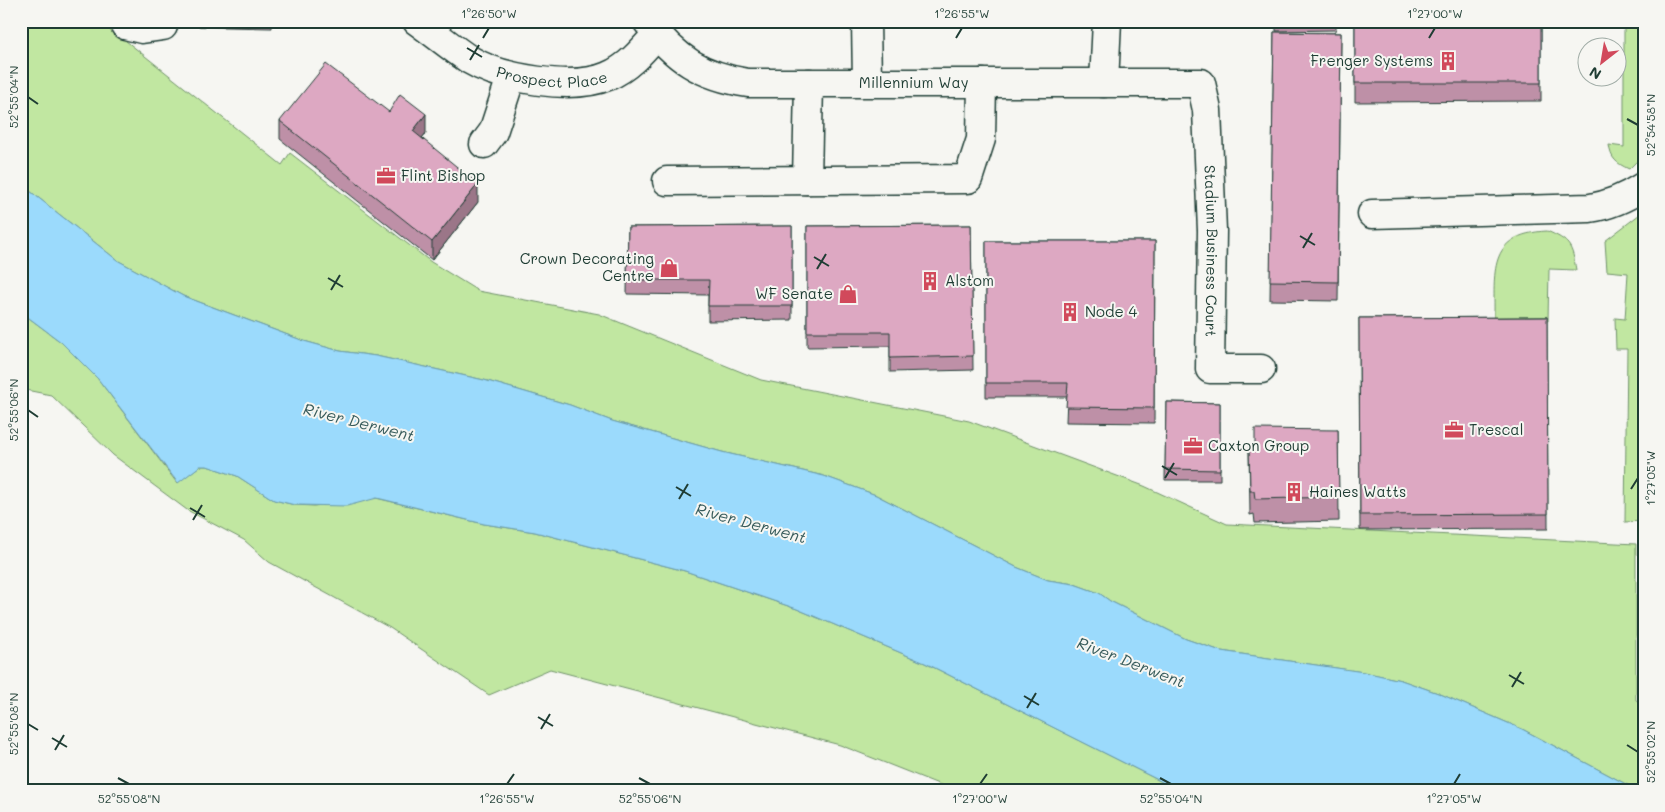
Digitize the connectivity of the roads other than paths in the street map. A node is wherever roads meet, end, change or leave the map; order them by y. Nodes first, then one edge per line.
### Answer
1 (123, 21) edge
2 (417, 21) edge
3 (866, 21) edge
4 (1107, 21) edge
5 (163, 26) dead end
6 (652, 28) edge
7 (511, 77) junction
8 (867, 82) junction
9 (810, 83) junction
10 (982, 83) junction
11 (1104, 83) junction
12 (1201, 83) joint
13 (484, 144) dead end
14 (666, 180) dead end
15 (808, 180) junction
16 (1644, 186) edge
17 (1372, 214) dead end
18 (1261, 369) dead end

1 - 5 street
2 - 7 street, Prospect Place
3 - 8 street
4 - 11 street
6 - 7 street, Prospect Place
6 - 9 street, Millennium Way
7 - 13 street
8 - 9 street, Millennium Way
8 - 10 street, Millennium Way
9 - 15 street
10 - 11 street, Millennium Way
10 - 15 street
11 - 12 street, Millennium Way
12 - 18 street, Stadium Business Court
14 - 15 street
16 - 17 street

